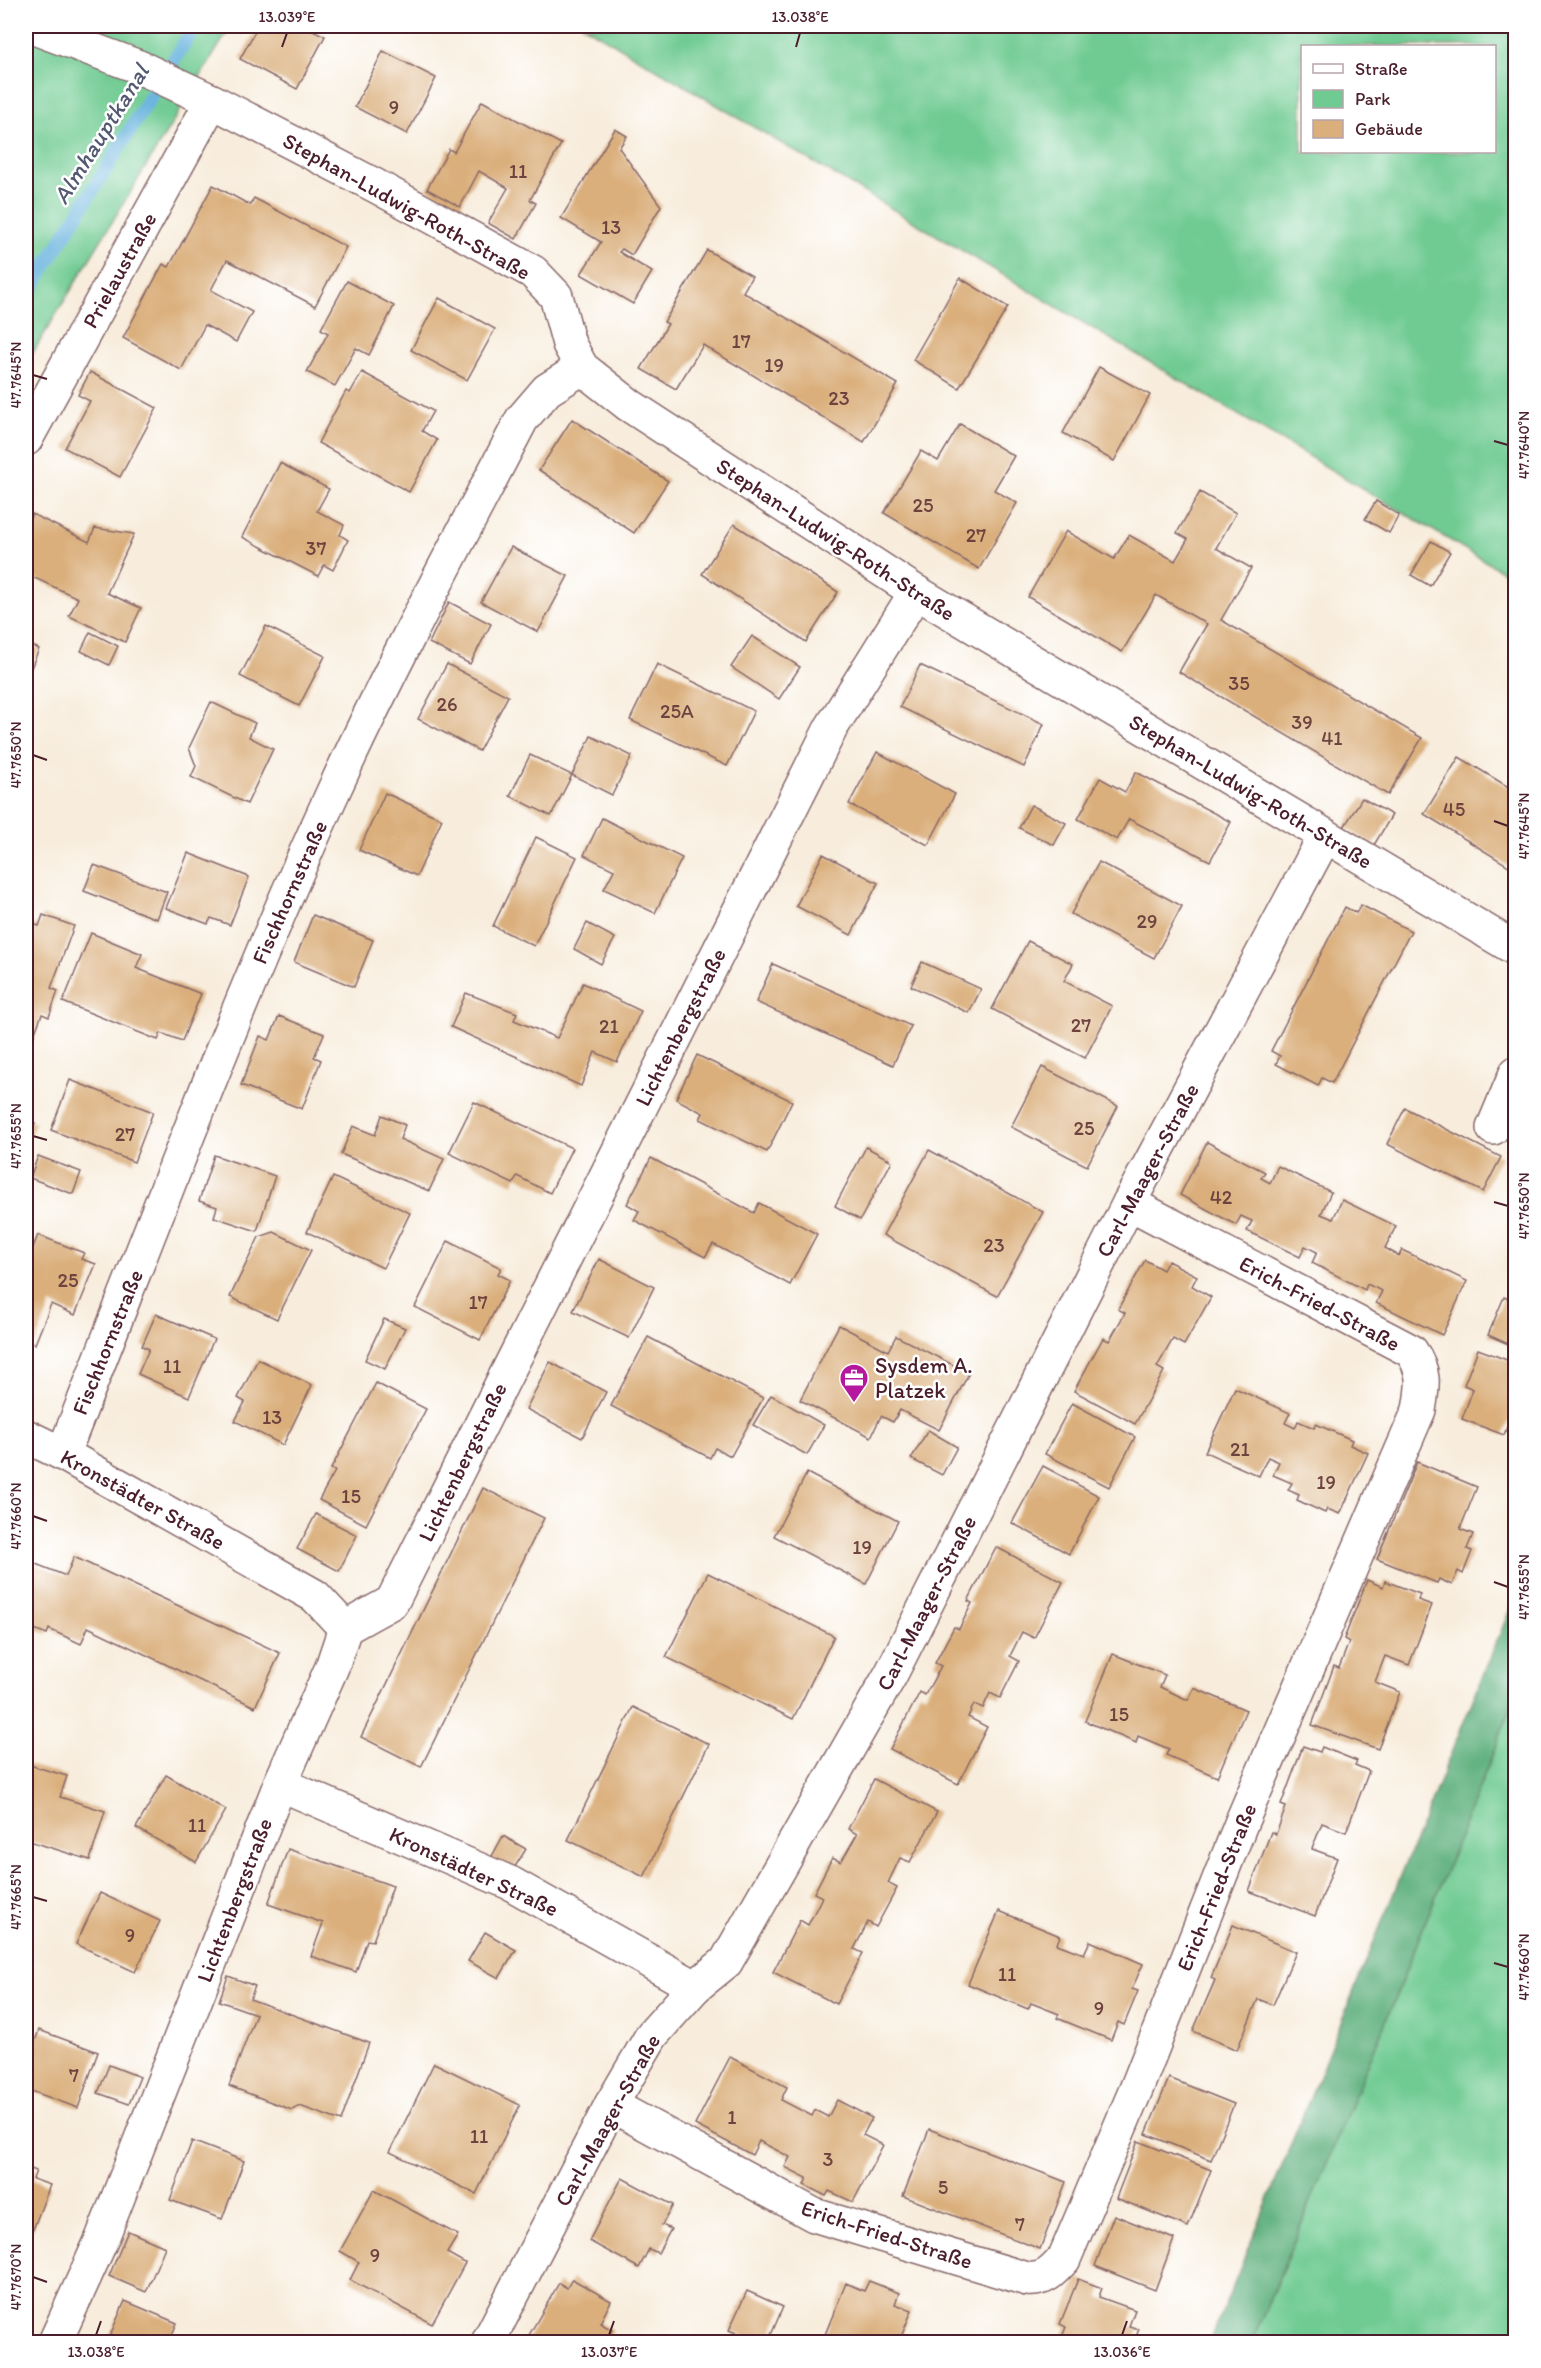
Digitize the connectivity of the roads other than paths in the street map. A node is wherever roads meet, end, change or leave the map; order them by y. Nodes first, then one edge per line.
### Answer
1 (28, 26) edge
2 (206, 99) junction
3 (582, 368) junction
4 (26, 439) edge
5 (916, 592) junction
6 (1325, 836) junction
7 (1515, 949) edge
8 (1515, 1073) edge
9 (1493, 1128) dead end
10 (1129, 1203) junction
11 (26, 1436) edge
12 (63, 1454) junction
13 (345, 1628) junction
14 (280, 1784) junction
15 (695, 1987) junction
16 (611, 2105) junction
17 (55, 2343) edge
18 (488, 2343) edge

1 - 2 street, Stephan-Ludwig-Roth-Straße
2 - 3 street, Stephan-Ludwig-Roth-Straße
2 - 4 street, Prielaustraße
3 - 5 street, Stephan-Ludwig-Roth-Straße
3 - 12 street, Fischhornstraße
5 - 6 street, Stephan-Ludwig-Roth-Straße
5 - 13 street, Lichtenbergstraße
6 - 7 street, Stephan-Ludwig-Roth-Straße
6 - 10 street, Carl-Maager-Straße
8 - 9 street
10 - 15 street, Carl-Maager-Straße
10 - 16 street, Erich-Fried-Straße
11 - 12 street, Kronstädter Straße
12 - 13 street, Kronstädter Straße
13 - 14 street, Lichtenbergstraße
14 - 15 street, Kronstädter Straße
14 - 17 street, Lichtenbergstraße
15 - 16 street, Carl-Maager-Straße
16 - 18 street, Carl-Maager-Straße

